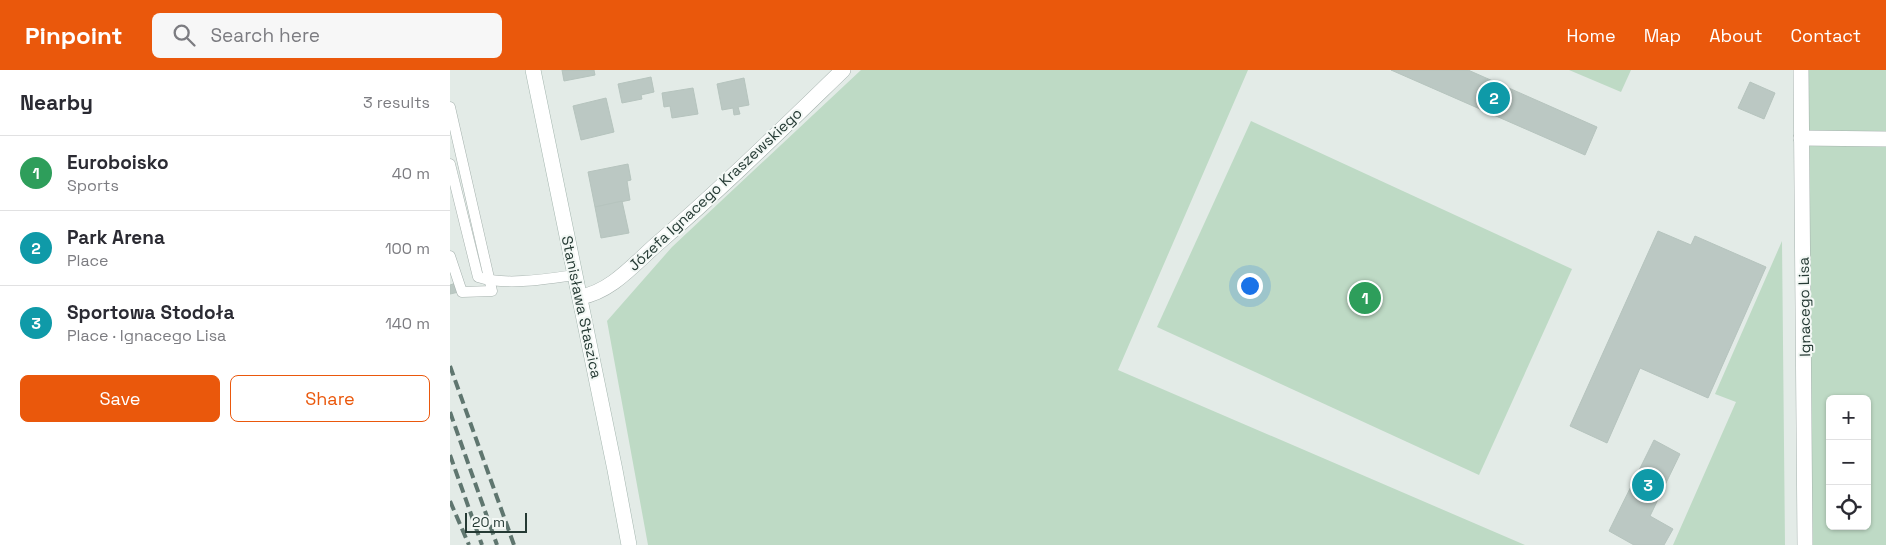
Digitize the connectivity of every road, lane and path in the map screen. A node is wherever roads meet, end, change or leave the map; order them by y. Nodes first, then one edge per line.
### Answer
1 (533, 70) edge
2 (843, 70) edge
3 (1801, 70) edge
4 (450, 107) edge
5 (1801, 138) junction
6 (1886, 139) edge
7 (450, 164) edge
8 (450, 256) edge
9 (575, 275) junction
10 (490, 281) junction
11 (580, 297) junction
12 (629, 545) edge
13 (1806, 545) edge

1 - 9 street, Stanisława Staszica
2 - 11 street, Józefa Ignacego Kraszewskiego
3 - 5 street, Ignacego Lisa
4 - 10 lane
5 - 6 street
5 - 13 street, Ignacego Lisa
7 - 10 lane
8 - 10 lane
9 - 10 lane
9 - 11 street, Stanisława Staszica
11 - 12 street, Stanisława Staszica

